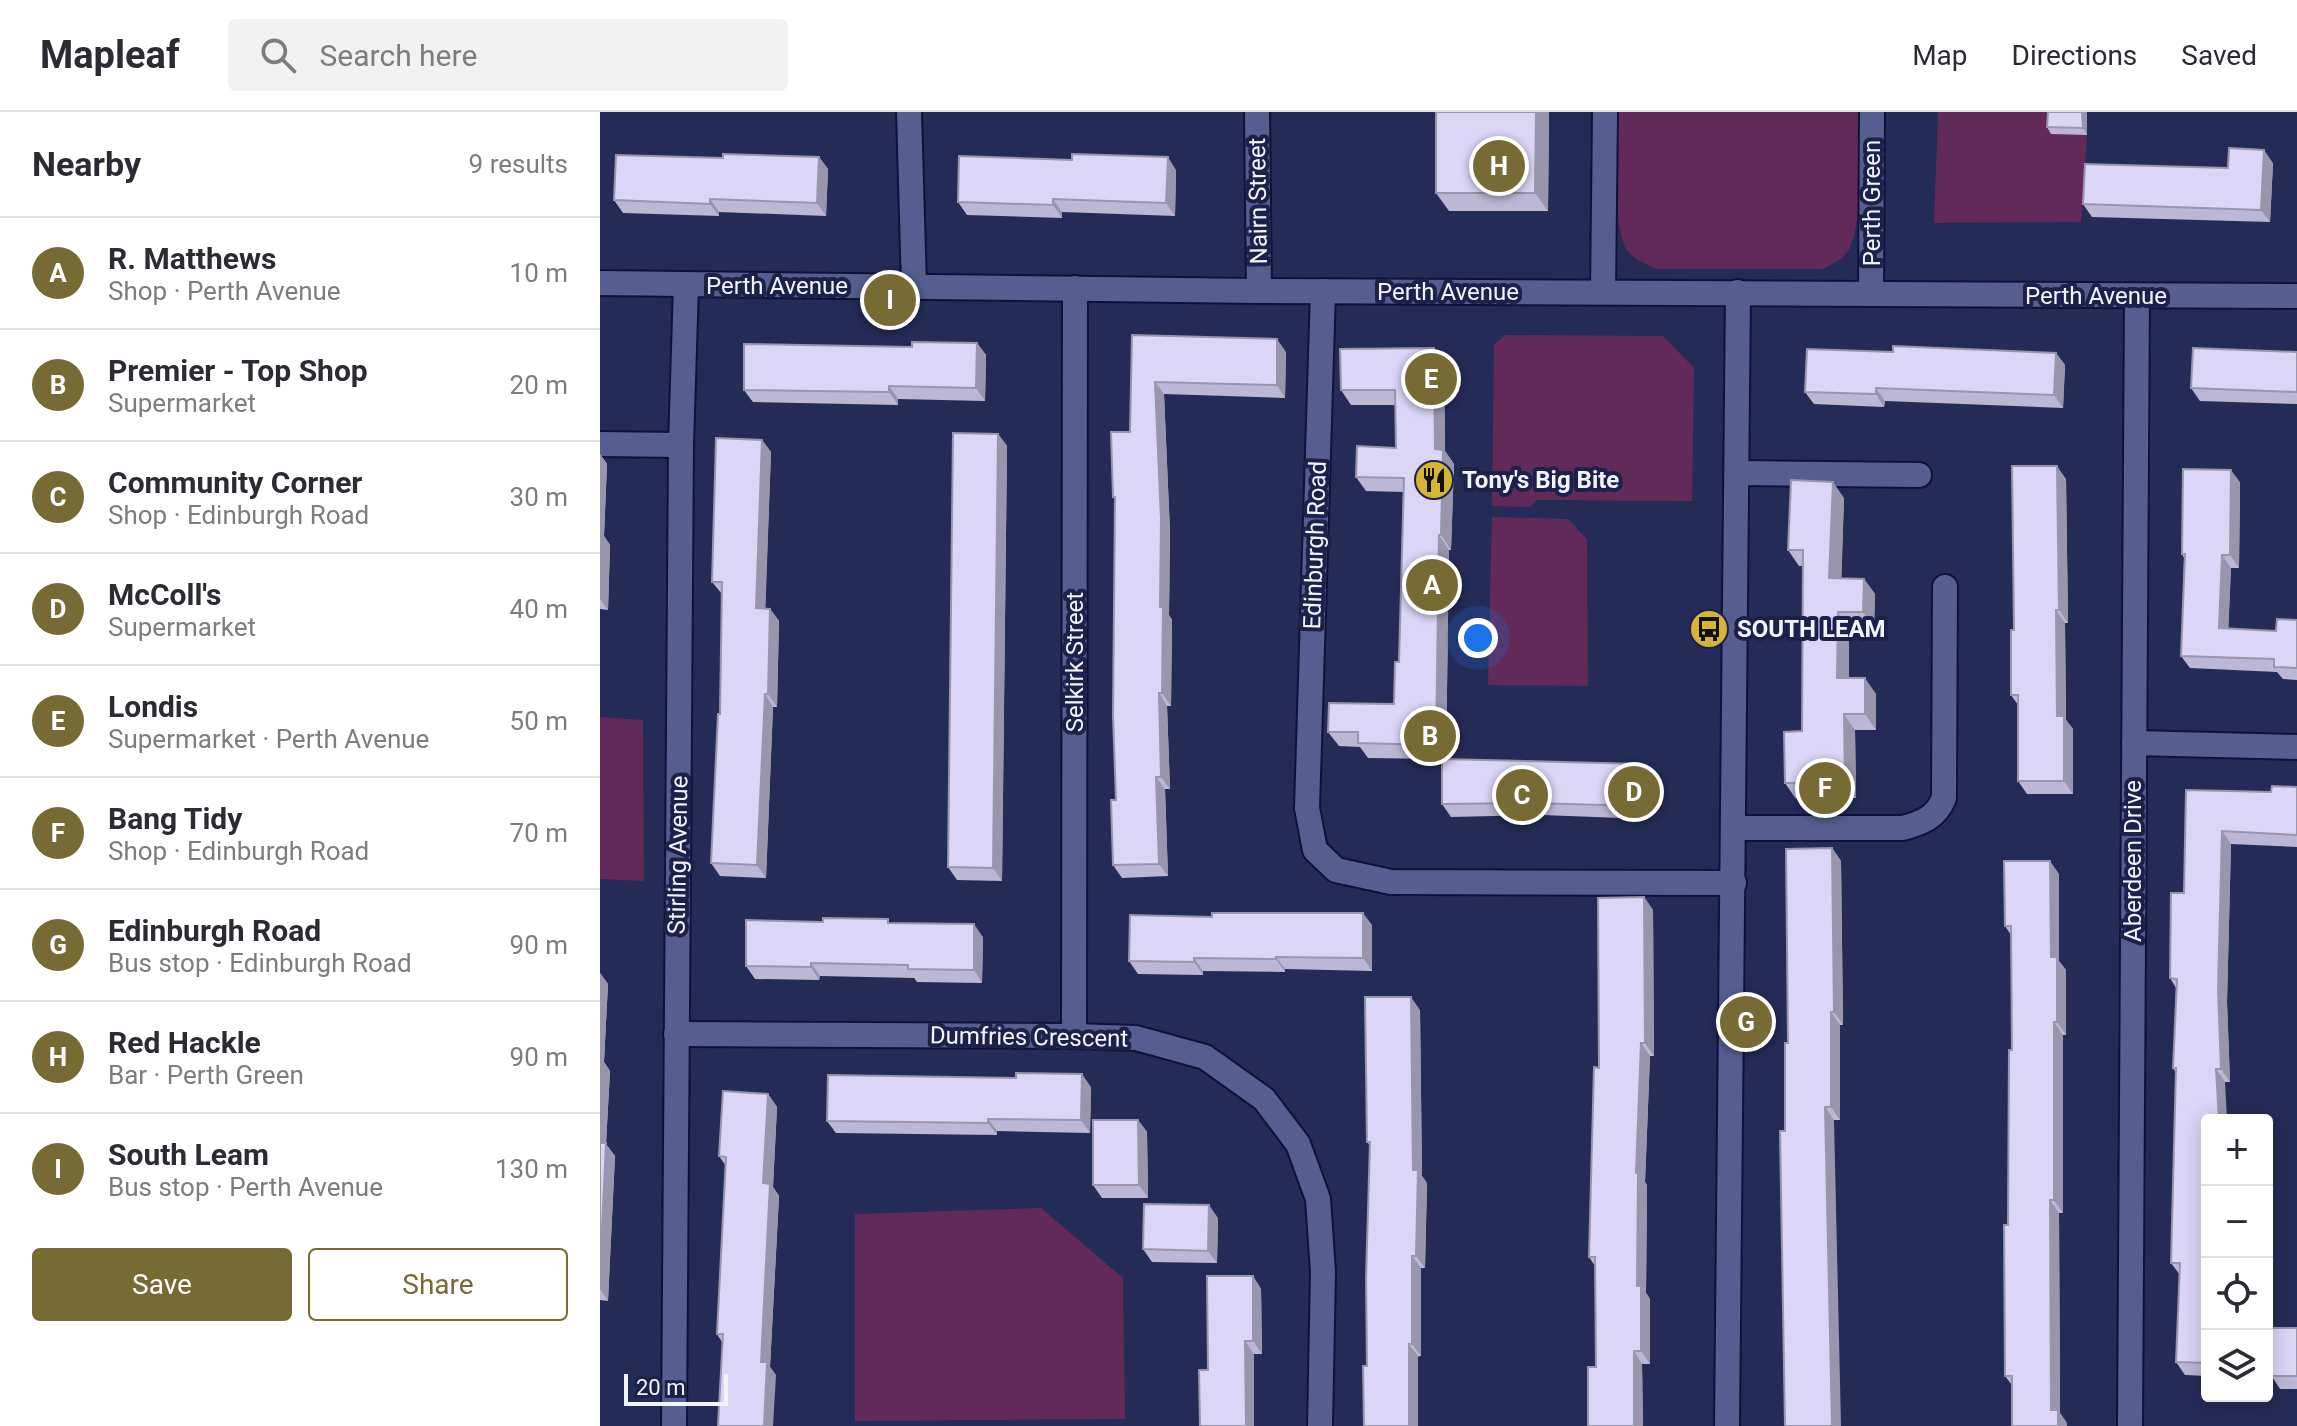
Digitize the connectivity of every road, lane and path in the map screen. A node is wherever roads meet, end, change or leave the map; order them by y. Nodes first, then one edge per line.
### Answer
1 (909, 112) edge
2 (1257, 112) edge
3 (1605, 112) edge
4 (1872, 112) edge
5 (600, 283) edge
6 (686, 285) junction
7 (914, 287) junction
8 (1075, 288) junction
9 (1259, 291) junction
10 (1323, 291) junction
11 (1603, 292) junction
12 (1738, 292) junction
13 (1871, 294) junction
14 (2137, 296) junction
15 (2297, 296) edge
16 (600, 444) edge
17 (681, 445) junction
18 (1737, 473) junction
19 (1919, 475) dead end
20 (1945, 587) dead end
21 (2134, 743) junction
22 (2297, 747) edge
23 (1734, 828) junction
24 (1734, 883) junction
25 (676, 1034) junction
26 (1074, 1036) junction
27 (674, 1426) edge
28 (1320, 1426) edge
29 (1727, 1426) edge
30 (2130, 1426) edge

1 - 7 street
2 - 9 street, Nairn Street
3 - 11 street
4 - 13 street, Perth Green
5 - 6 street, Perth Avenue
6 - 7 street, Perth Avenue
6 - 17 street, Stirling Avenue
7 - 8 street, Perth Avenue
8 - 9 street, Perth Avenue
8 - 26 street, Selkirk Street
9 - 10 street, Perth Avenue
10 - 11 street, Perth Avenue
10 - 24 street, Edinburgh Road
11 - 12 street, Perth Avenue
12 - 13 street, Perth Avenue
12 - 18 street
13 - 14 street, Perth Avenue
14 - 15 street, Perth Avenue
14 - 21 street, Aberdeen Drive
16 - 17 street
17 - 25 street, Stirling Avenue
18 - 19 street
18 - 23 street
20 - 23 street
21 - 22 street
21 - 30 street, Aberdeen Drive
23 - 24 street
24 - 29 street
25 - 26 street, Dumfries Crescent
25 - 27 street, Stirling Avenue
26 - 28 street, Dumfries Crescent

